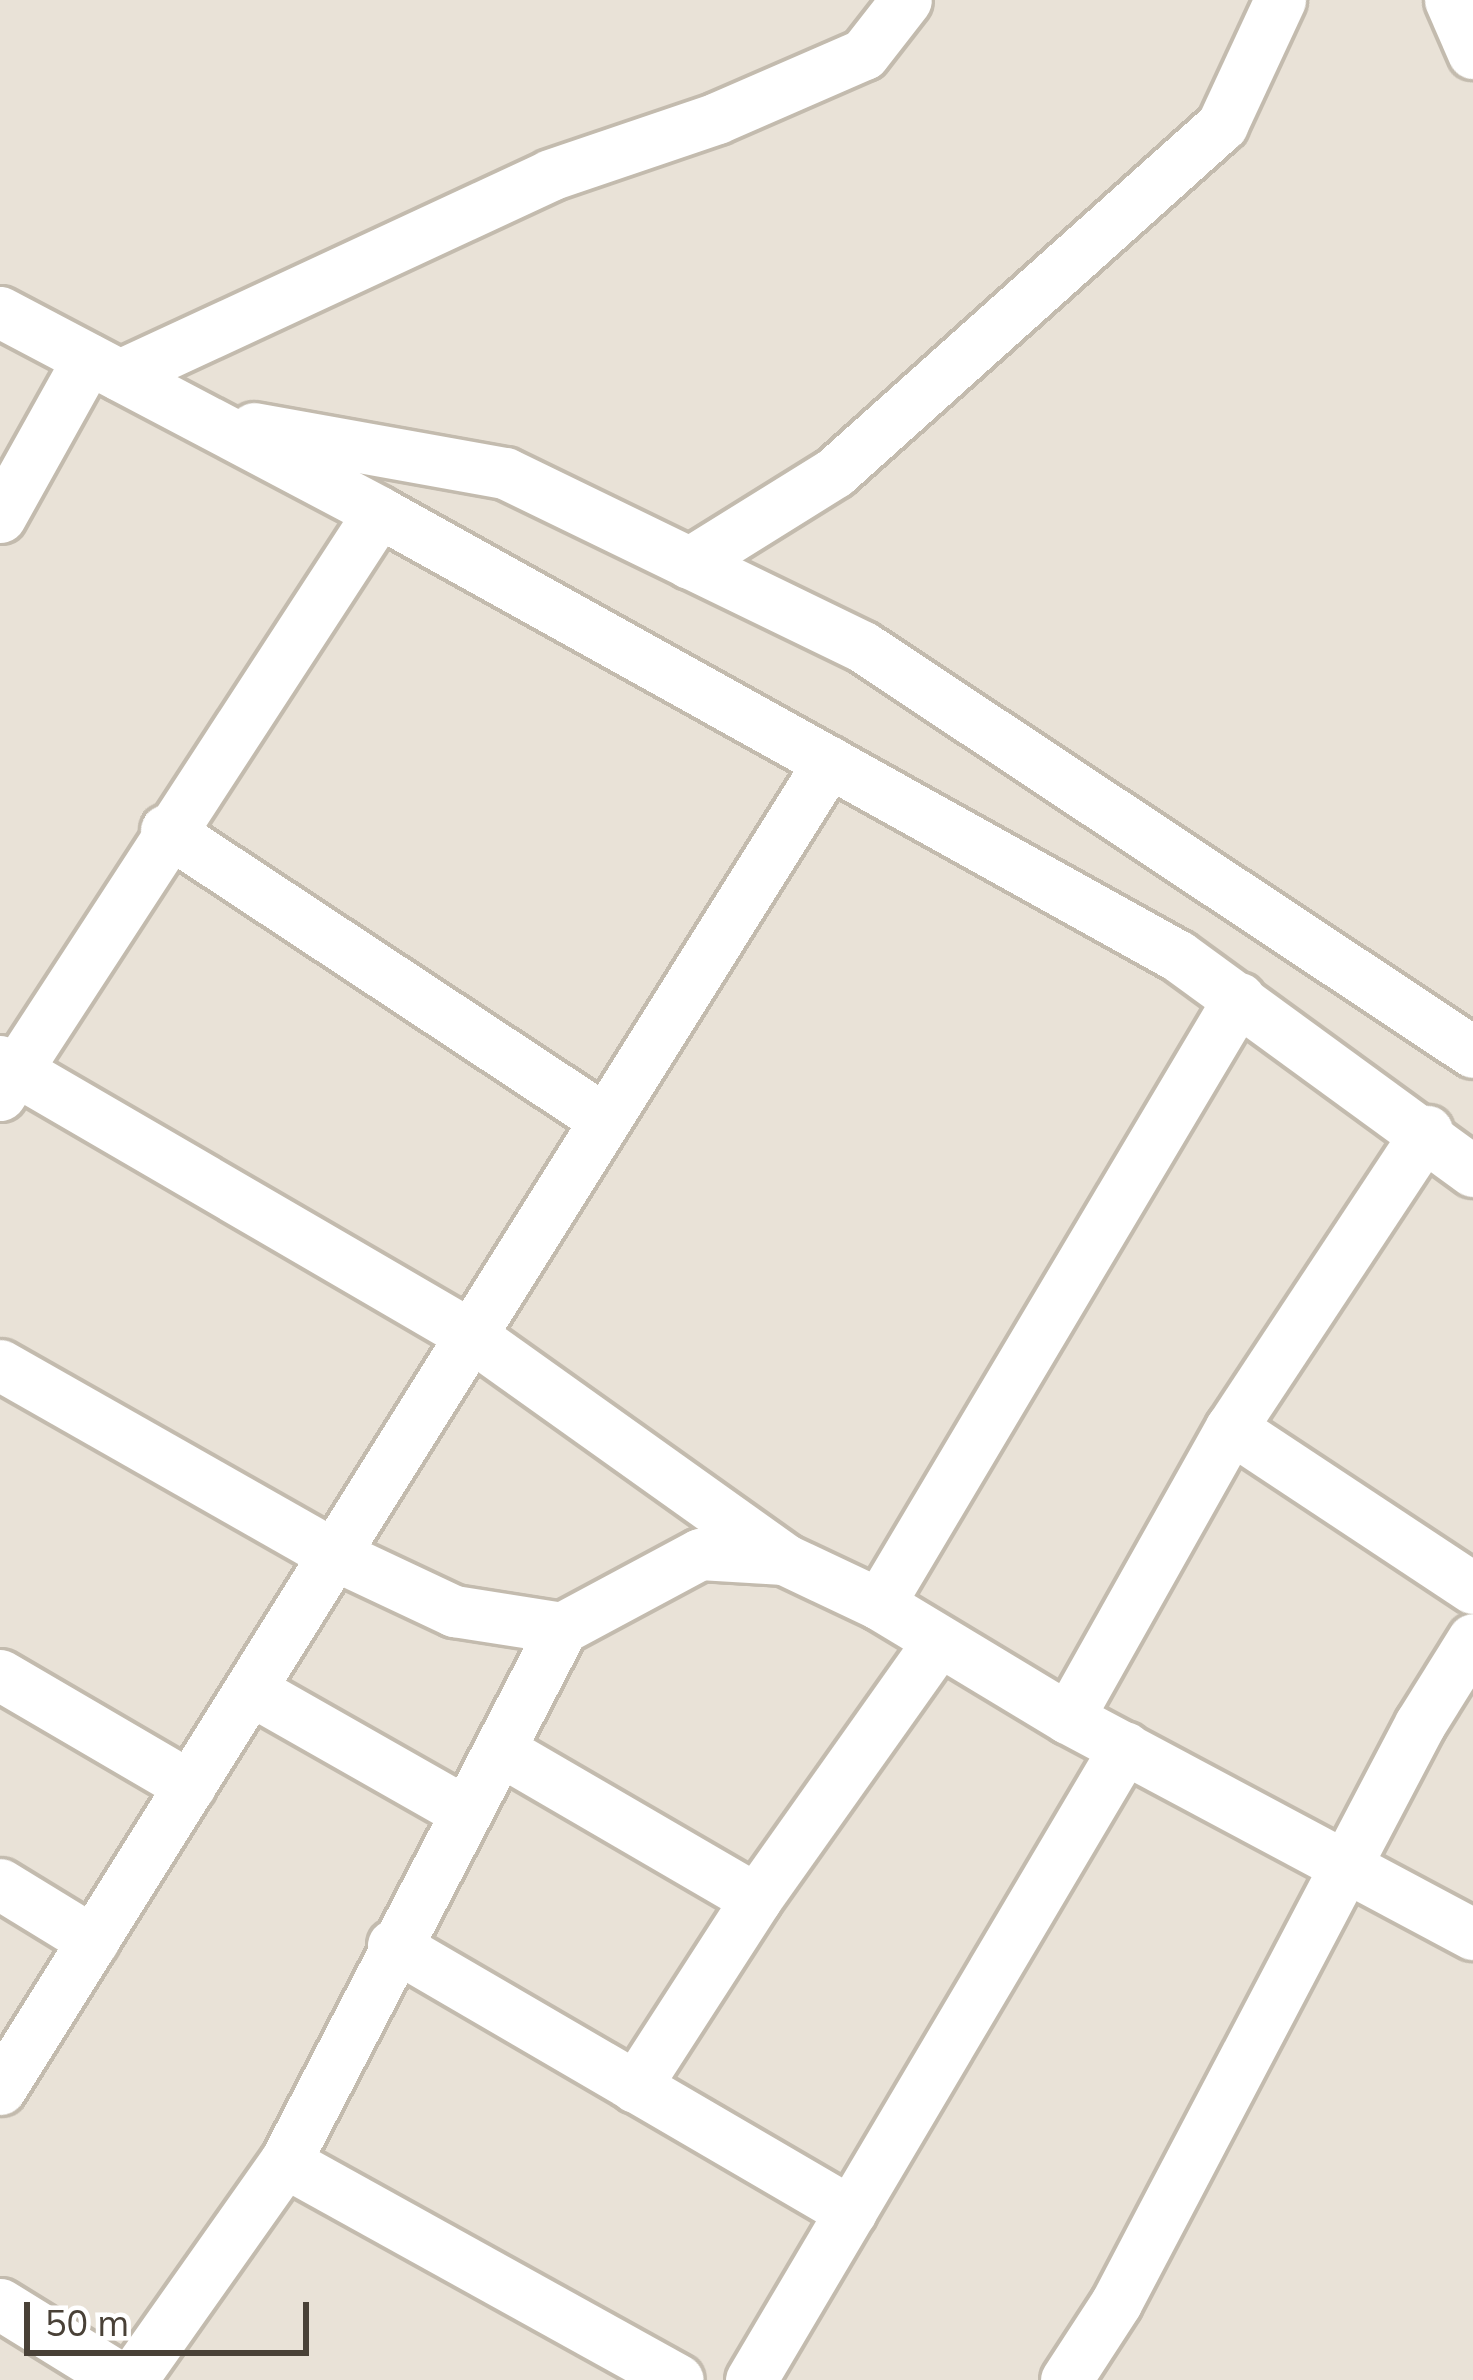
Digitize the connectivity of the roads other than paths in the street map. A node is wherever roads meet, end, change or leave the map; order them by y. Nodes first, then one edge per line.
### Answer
1 (906, 0) edge
2 (1280, 0) edge
3 (0, 312) edge
4 (104, 367) junction
5 (204, 419) junction
6 (380, 512) junction
7 (0, 518) edge
8 (689, 563) junction
9 (829, 762) junction
10 (166, 830) junction
11 (1239, 998) junction
12 (1473, 1052) edge
13 (5, 1075) edge
14 (602, 1118) junction
15 (1427, 1131) junction
16 (1473, 1171) edge
17 (469, 1334) junction
18 (0, 1366) edge
19 (1231, 1428) junction
20 (335, 1555) junction
21 (784, 1559) junction
22 (1473, 1588) edge
23 (879, 1604) junction
24 (562, 1628) junction
25 (1473, 1640) edge
26 (938, 1643) junction
27 (0, 1675) edge
28 (250, 1690) junction
29 (1068, 1718) junction
30 (1125, 1747) junction
31 (500, 1750) junction
32 (190, 1786) junction
33 (466, 1812) junction
34 (1347, 1866) junction
35 (0, 1884) edge
36 (756, 1899) junction
37 (1473, 1934) edge
38 (93, 1941) junction
39 (393, 1946) junction
40 (635, 2087) junction
41 (0, 2089) edge
42 (285, 2162) junction
43 (850, 2212) junction
44 (0, 2304) edge
45 (127, 2380) edge
46 (678, 2380) edge
47 (751, 2380) edge
48 (1066, 2380) edge

1 - 4 street
2 - 8 street
3 - 4 street
4 - 5 street
4 - 7 street
5 - 6 street
5 - 8 street
6 - 9 street
6 - 10 street
8 - 12 street
9 - 11 street
9 - 14 street
10 - 13 street
10 - 14 street
11 - 15 street
11 - 23 street
13 - 17 street
14 - 17 street
15 - 16 street
15 - 19 street
17 - 20 street
17 - 21 street
18 - 20 street
19 - 22 street
19 - 29 street
20 - 24 street
20 - 28 street
21 - 23 street
21 - 24 street
23 - 26 street
24 - 31 street
25 - 34 street
26 - 29 street
26 - 36 street
27 - 32 street
28 - 32 street
28 - 33 street
29 - 30 street
30 - 34 street
30 - 43 street
31 - 33 street
31 - 36 street
32 - 38 street
33 - 39 street
34 - 37 street
34 - 48 street
35 - 38 street
36 - 40 street
38 - 41 street
39 - 40 street
39 - 42 street
40 - 43 street
42 - 45 street
42 - 46 street
43 - 47 street
44 - 45 street

